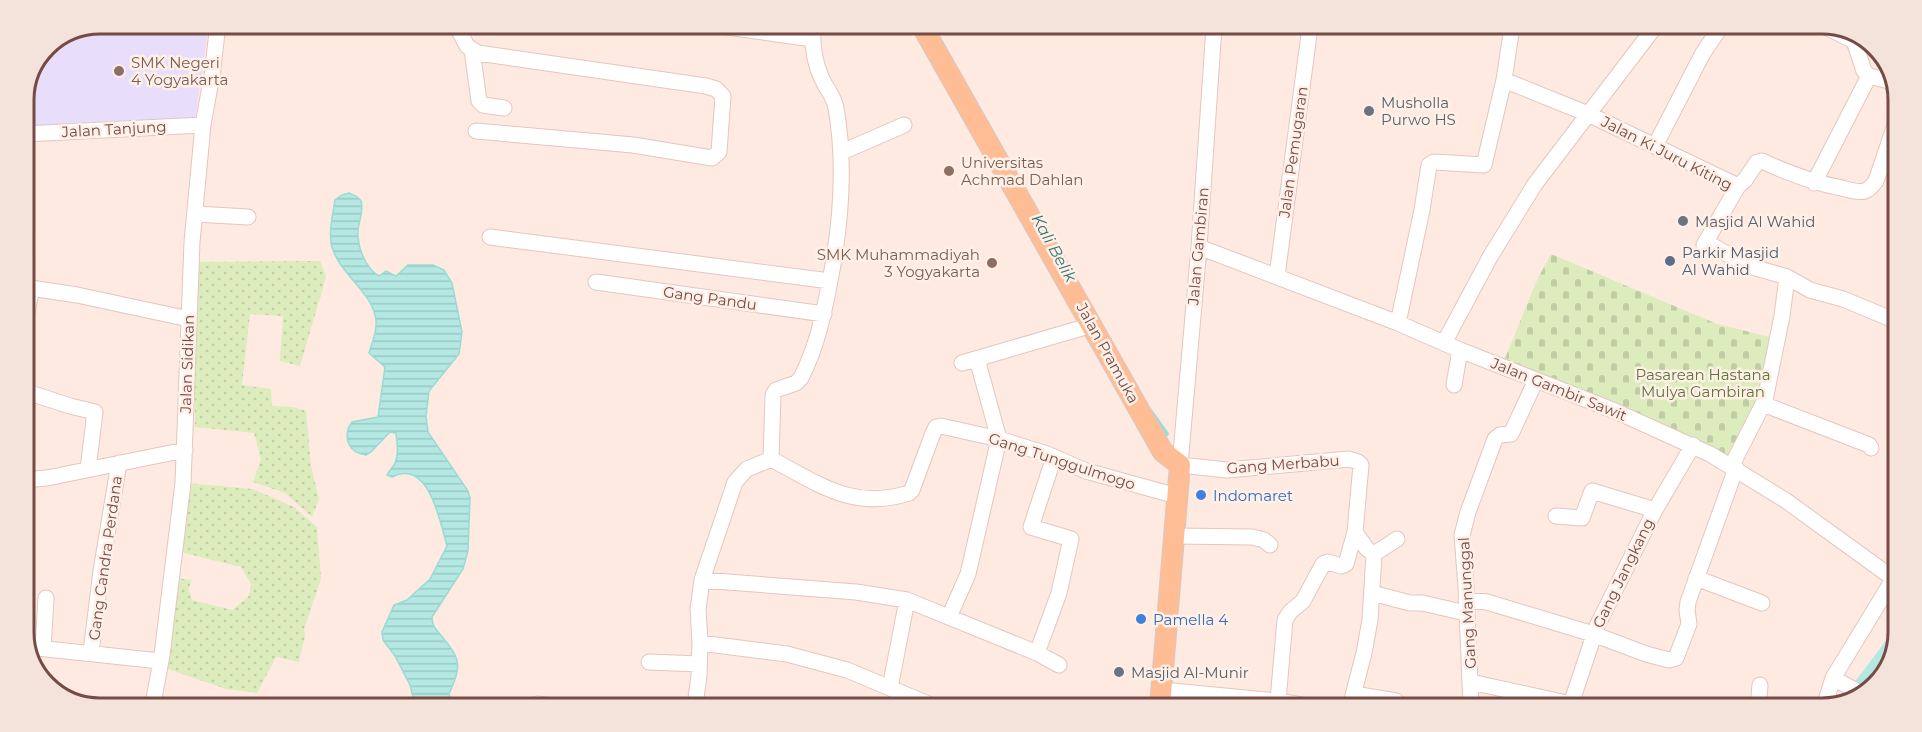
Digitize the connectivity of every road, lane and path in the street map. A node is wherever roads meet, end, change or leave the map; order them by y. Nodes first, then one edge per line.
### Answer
1 (217, 34) edge
2 (461, 34) edge
3 (813, 34) edge
4 (927, 34) edge
5 (1213, 34) edge
6 (1309, 34) edge
7 (1511, 34) edge
8 (1649, 34) edge
9 (1715, 34) edge
10 (1854, 43) edge
11 (472, 50) junction
12 (1869, 76) junction
13 (1504, 80) junction
14 (1884, 80) edge
15 (504, 108) dead end
16 (1588, 114) junction
17 (203, 125) junction
18 (904, 125) dead end
19 (476, 131) dead end
20 (34, 133) edge
21 (1655, 146) junction
22 (1887, 148) edge
23 (842, 152) junction
24 (1814, 183) junction
25 (1738, 186) junction
26 (195, 214) junction
27 (248, 217) dead end
28 (490, 237) dead end
29 (1198, 246) junction
30 (1277, 276) junction
31 (1787, 277) junction
32 (830, 280) junction
33 (596, 282) dead end
34 (34, 290) edge
35 (824, 314) junction
36 (1887, 317) edge
37 (189, 319) junction
38 (1398, 323) junction
39 (1092, 325) junction
40 (1444, 343) junction
41 (1460, 350) junction
42 (1536, 380) junction
43 (1454, 385) dead end
44 (35, 394) edge
45 (1763, 404) junction
46 (999, 439) junction
47 (1693, 446) junction
48 (1871, 448) dead end
49 (185, 450) junction
50 (1054, 457) junction
51 (771, 459) junction
52 (119, 463) junction
53 (1180, 465) junction
54 (1734, 466) junction
55 (88, 469) junction
56 (35, 479) edge
57 (1177, 496) junction
58 (1655, 510) junction
59 (1556, 516) dead end
60 (1355, 532) junction
61 (1174, 536) junction
62 (1397, 538) dead end
63 (1270, 545) dead end
64 (1374, 554) junction
65 (1888, 574) edge
66 (1696, 578) junction
67 (702, 580) junction
68 (1888, 588) edge
69 (1372, 593) junction
70 (46, 598) dead end
71 (907, 600) junction
72 (1762, 603) dead end
73 (1466, 606) junction
74 (949, 617) junction
75 (1593, 634) junction
76 (700, 643) junction
77 (36, 645) edge
78 (36, 647) edge
79 (91, 652) junction
80 (1037, 653) junction
81 (160, 661) junction
82 (649, 662) dead end
83 (699, 664) junction
84 (1059, 665) dead end
85 (1834, 678) junction
86 (1471, 682) junction
87 (1760, 685) dead end
88 (890, 688) junction
89 (1854, 689) edge
90 (1827, 697) edge
91 (154, 698) edge
92 (695, 698) edge
93 (914, 698) edge
94 (1161, 698) edge
95 (1278, 698) edge
96 (1352, 698) edge
97 (1471, 698) edge
98 (1537, 698) edge
99 (1573, 698) edge
100 (1759, 698) edge

1 - 17 street, Jalan Sidikan
2 - 11 street
3 - 23 street
4 - 39 main road, Jalan Pramuka
5 - 29 street, Jalan Gambiran
6 - 30 street, Jalan Pemugaran
7 - 13 street
8 - 16 street
9 - 21 street
10 - 12 street
11 - 15 street
11 - 19 street
12 - 14 street
12 - 24 street
13 - 16 street, Jalan Ki Juru Kiting
13 - 38 street
16 - 21 street, Jalan Ki Juru Kiting
16 - 40 street
17 - 20 street, Jalan Tanjung
17 - 26 street, Jalan Sidikan
18 - 23 street
21 - 25 street, Jalan Ki Juru Kiting
22 - 24 street
23 - 32 street
24 - 25 street
25 - 31 street, Jalan Ki Juru Kiting
26 - 27 street
26 - 37 street, Jalan Sidikan
28 - 32 street
29 - 30 street, Jalan Gambir Sawit
29 - 53 street, Jalan Gambiran
30 - 38 street, Jalan Gambir Sawit
31 - 36 street
31 - 45 street
32 - 35 street
33 - 35 street, Gang Pandu
34 - 37 street
35 - 51 street
37 - 49 street, Jalan Sidikan
38 - 40 street, Jalan Gambir Sawit
39 - 46 street
39 - 53 main road, Jalan Pramuka
40 - 41 street, Jalan Gambir Sawit
41 - 42 street, Jalan Gambir Sawit
41 - 43 street
42 - 47 street, Jalan Gambir Sawit
42 - 73 street, Gang Manunggal
44 - 55 street
45 - 48 street
45 - 54 street
46 - 50 street, Gang Tunggulmogo
46 - 51 street, Gang Tunggulmogo
46 - 74 street
47 - 54 street, Jalan Gambir Sawit
47 - 58 street, Gang Jangkang
49 - 52 street
49 - 81 street, Jalan Sidikan
50 - 57 street, Gang Tunggulmogo
50 - 80 street
51 - 67 street
52 - 55 street
52 - 79 street, Gang Candra Perdana
53 - 57 main road
53 - 60 street, Gang Merbabu
54 - 65 street, Jalan Gambir Sawit
54 - 66 street
55 - 56 street
57 - 61 main road
58 - 59 street
58 - 75 street, Gang Jangkang
60 - 64 street
60 - 95 street
61 - 63 street
61 - 94 main road
62 - 64 street
64 - 69 street
66 - 72 street
66 - 75 street
67 - 71 street
67 - 76 street
68 - 85 street
69 - 73 street
69 - 96 street
70 - 77 street
71 - 74 street
71 - 88 street
73 - 75 street
73 - 86 street, Gang Manunggal
74 - 80 street
75 - 99 street, Gang Jangkang
76 - 83 street
76 - 88 street
78 - 79 street
79 - 81 street
80 - 84 street
81 - 91 street, Jalan Sidikan
82 - 83 street
83 - 92 street
85 - 89 street
85 - 90 street
86 - 97 street, Gang Manunggal
86 - 98 street
87 - 100 street
88 - 93 street

